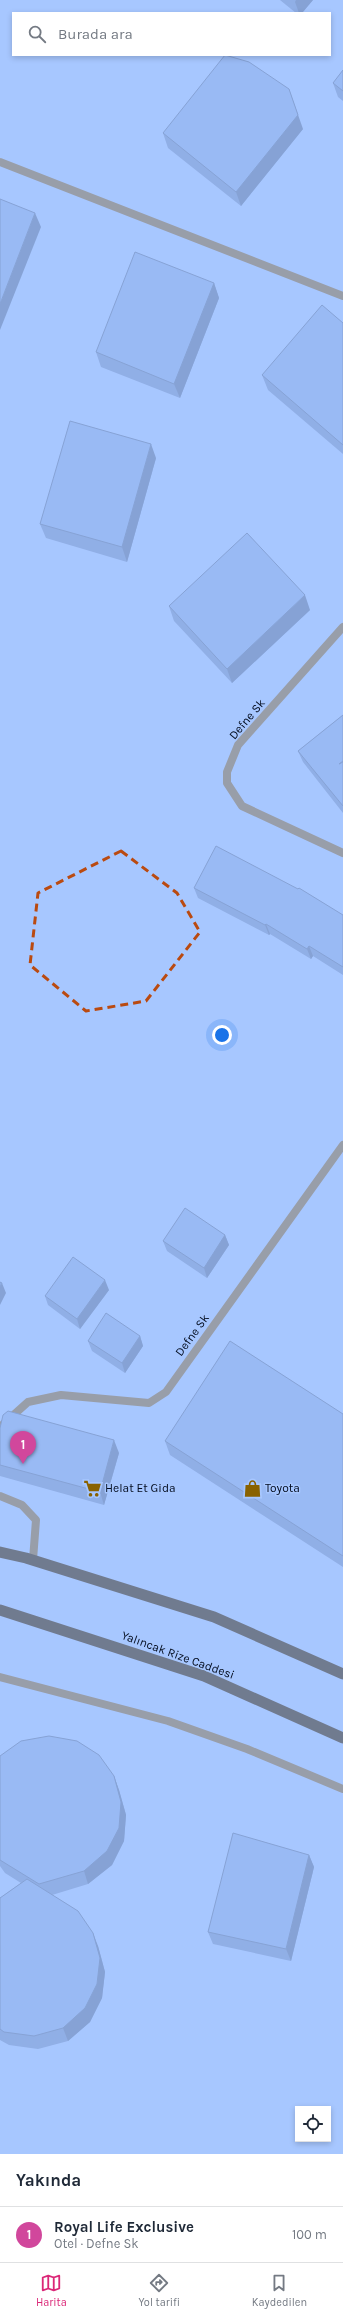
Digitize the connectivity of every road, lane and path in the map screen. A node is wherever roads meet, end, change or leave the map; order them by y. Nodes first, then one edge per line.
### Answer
1 (0, 162) edge
2 (343, 296) edge
3 (343, 626) edge
4 (343, 853) edge
5 (343, 1145) edge
6 (0, 1427) edge
7 (0, 1496) edge
8 (0, 1552) edge
9 (33, 1560) junction
10 (0, 1610) edge
11 (343, 1674) edge
12 (0, 1677) edge
13 (343, 1738) edge
14 (343, 1789) edge

1 - 2 street
3 - 4 street, Defne Sk
5 - 6 street, Defne Sk
7 - 9 street
8 - 9 highway
9 - 11 highway
10 - 13 highway, Yalıncak Rize Caddesi
12 - 14 street

